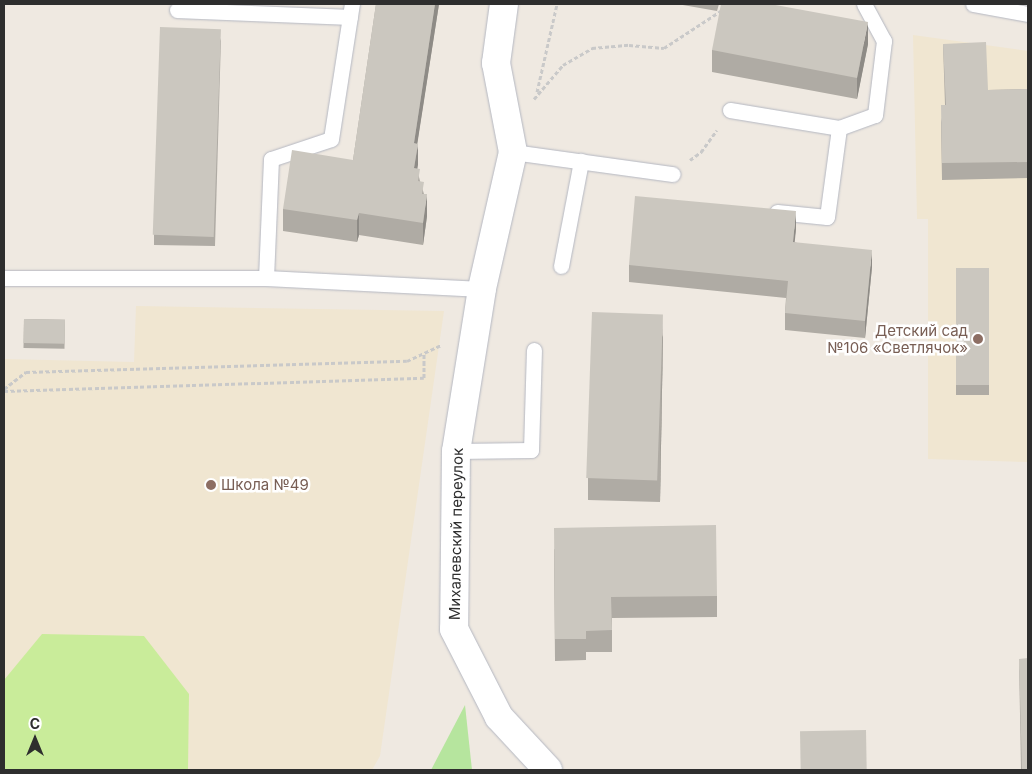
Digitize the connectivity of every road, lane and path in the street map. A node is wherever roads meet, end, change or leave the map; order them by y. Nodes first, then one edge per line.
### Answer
1 (504, 4) edge
2 (557, 4) edge
3 (728, 4) edge
4 (864, 4) edge
5 (973, 4) edge
6 (177, 10) dead end
7 (351, 10) edge
8 (1028, 14) edge
9 (536, 92) junction
10 (533, 101) dead end
11 (730, 110) joint
12 (839, 128) junction
13 (513, 152) junction
14 (581, 161) junction
15 (672, 174) joint
16 (758, 210) edge
17 (561, 266) dead end
18 (4, 278) edge
19 (266, 278) junction
20 (482, 289) junction
21 (474, 338) junction
22 (534, 350) dead end
23 (424, 353) junction
24 (4, 390) edge
25 (456, 451) junction
26 (548, 770) edge

1 - 13 street
2 - 9 path
3 - 9 path
4 - 12 lane
5 - 8 lane
6 - 7 lane
7 - 19 lane
9 - 10 path
11 - 12 lane
11 - 15 path
12 - 16 lane
13 - 14 lane
13 - 20 street, Михалевский переулок
14 - 15 lane
14 - 17 lane
18 - 19 lane
19 - 20 lane
20 - 21 street, Михалевский переулок
21 - 23 path
21 - 25 street, Михалевский переулок
22 - 25 lane
23 - 24 path
23 - 24 path
25 - 26 street, Михалевский переулок

